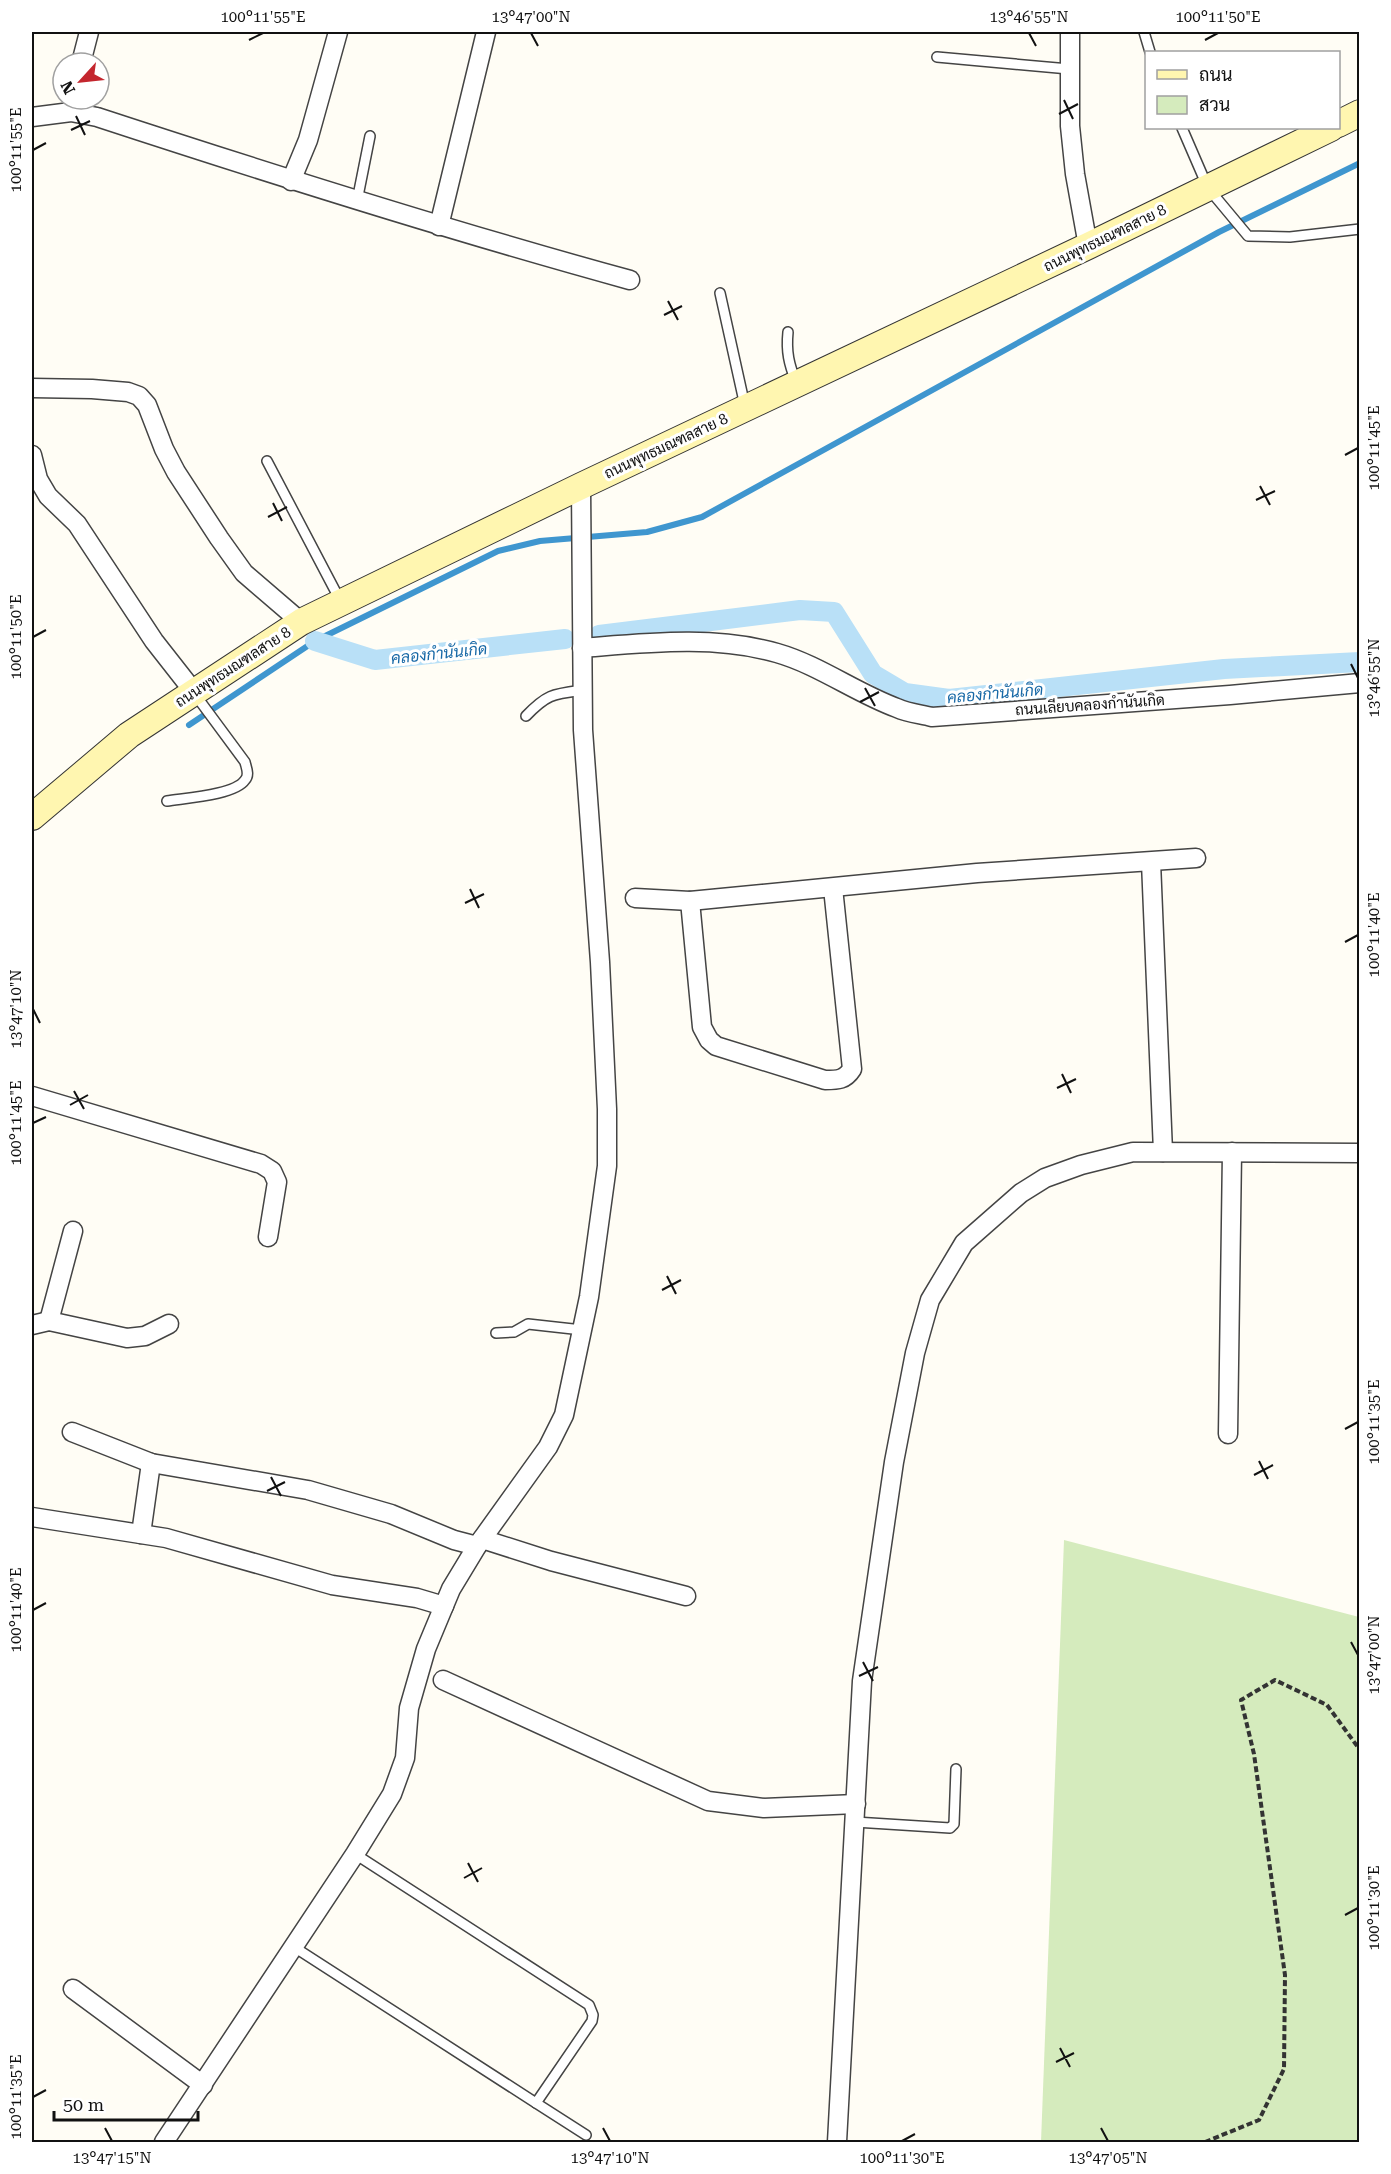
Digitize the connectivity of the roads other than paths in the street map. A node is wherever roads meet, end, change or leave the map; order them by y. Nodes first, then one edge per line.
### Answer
1 (89, 32) edge
2 (338, 32) edge
3 (486, 32) edge
4 (1070, 32) edge
5 (1144, 32) edge
6 (84, 51) edge
7 (1150, 51) edge
8 (937, 57) dead end
9 (1069, 69) junction
10 (1359, 114) edge
11 (32, 117) edge
12 (1340, 123) edge
13 (1182, 129) edge
14 (1329, 129) edge
15 (370, 136) dead end
16 (291, 181) junction
17 (1208, 188) junction
18 (357, 201) junction
19 (439, 226) junction
20 (1359, 229) edge
21 (1088, 246) junction
22 (630, 280) dead end
23 (720, 293) dead end
24 (788, 332) dead end
25 (797, 384) junction
26 (32, 388) edge
27 (746, 408) junction
28 (32, 455) edge
29 (267, 461) dead end
30 (581, 486) junction
31 (342, 602) junction
32 (301, 622) junction
33 (582, 648) junction
34 (1359, 683) edge
35 (583, 690) junction
36 (194, 692) junction
37 (525, 716) dead end
38 (167, 801) dead end
39 (32, 817) edge
40 (1196, 858) dead end
41 (1151, 862) junction
42 (833, 888) junction
43 (635, 898) dead end
44 (690, 901) junction
45 (32, 1096) edge
46 (1163, 1152) junction
47 (1232, 1152) junction
48 (1359, 1153) edge
49 (73, 1232) dead end
50 (268, 1237) dead end
51 (40, 1323) edge
52 (169, 1324) dead end
53 (582, 1330) junction
54 (496, 1333) dead end
55 (72, 1432) dead end
56 (1228, 1434) dead end
57 (151, 1463) junction
58 (32, 1517) edge
59 (141, 1534) junction
60 (480, 1543) junction
61 (686, 1596) dead end
62 (444, 1606) junction
63 (443, 1680) dead end
64 (956, 1769) dead end
65 (855, 1813) junction
66 (355, 1854) junction
67 (294, 1947) junction
68 (73, 1989) dead end
69 (203, 2085) junction
70 (536, 2103) junction
71 (586, 2135) dead end
72 (164, 2142) edge
73 (837, 2142) edge

1 - 6 street
2 - 16 street
3 - 19 street
4 - 9 street
5 - 7 lane
8 - 9 lane
9 - 21 street
10 - 12 street
11 - 16 street
13 - 17 lane
14 - 17 street, ถนนพุทธมณฑลสาย 8
15 - 18 lane
16 - 18 street
17 - 20 lane
17 - 21 street, ถนนพุทธมณฑลสาย 8
18 - 19 street
19 - 22 street
21 - 25 street, ถนนพุทธมณฑลสาย 8
23 - 27 lane
24 - 25 lane
25 - 27 street, ถนนพุทธมณฑลสาย 8
26 - 32 street
27 - 30 street, ถนนพุทธมณฑลสาย 8
28 - 36 street
29 - 31 lane
30 - 31 street, ถนนพุทธมณฑลสาย 8
30 - 33 street
31 - 32 street, ถนนพุทธมณฑลสาย 8
32 - 36 street, ถนนพุทธมณฑลสาย 8
33 - 34 street, ถนนเลียบคลองกำนันเกิด
33 - 35 street
35 - 37 lane
35 - 53 street
36 - 38 lane
36 - 39 street, ถนนพุทธมณฑลสาย 8
40 - 41 street
41 - 42 street
41 - 46 street
42 - 44 street
42 - 44 street
43 - 44 street
45 - 50 street
46 - 47 street
46 - 65 street
47 - 48 street
47 - 56 street
49 - 51 street
51 - 52 street
53 - 54 lane
53 - 60 street
55 - 57 street
57 - 59 street
57 - 60 street
58 - 59 street
59 - 62 street
60 - 61 street
60 - 62 street
62 - 66 street
63 - 65 street
64 - 65 lane
65 - 73 street
66 - 67 street
66 - 70 lane
67 - 69 street
67 - 70 lane
68 - 69 street
69 - 72 street
70 - 71 lane

